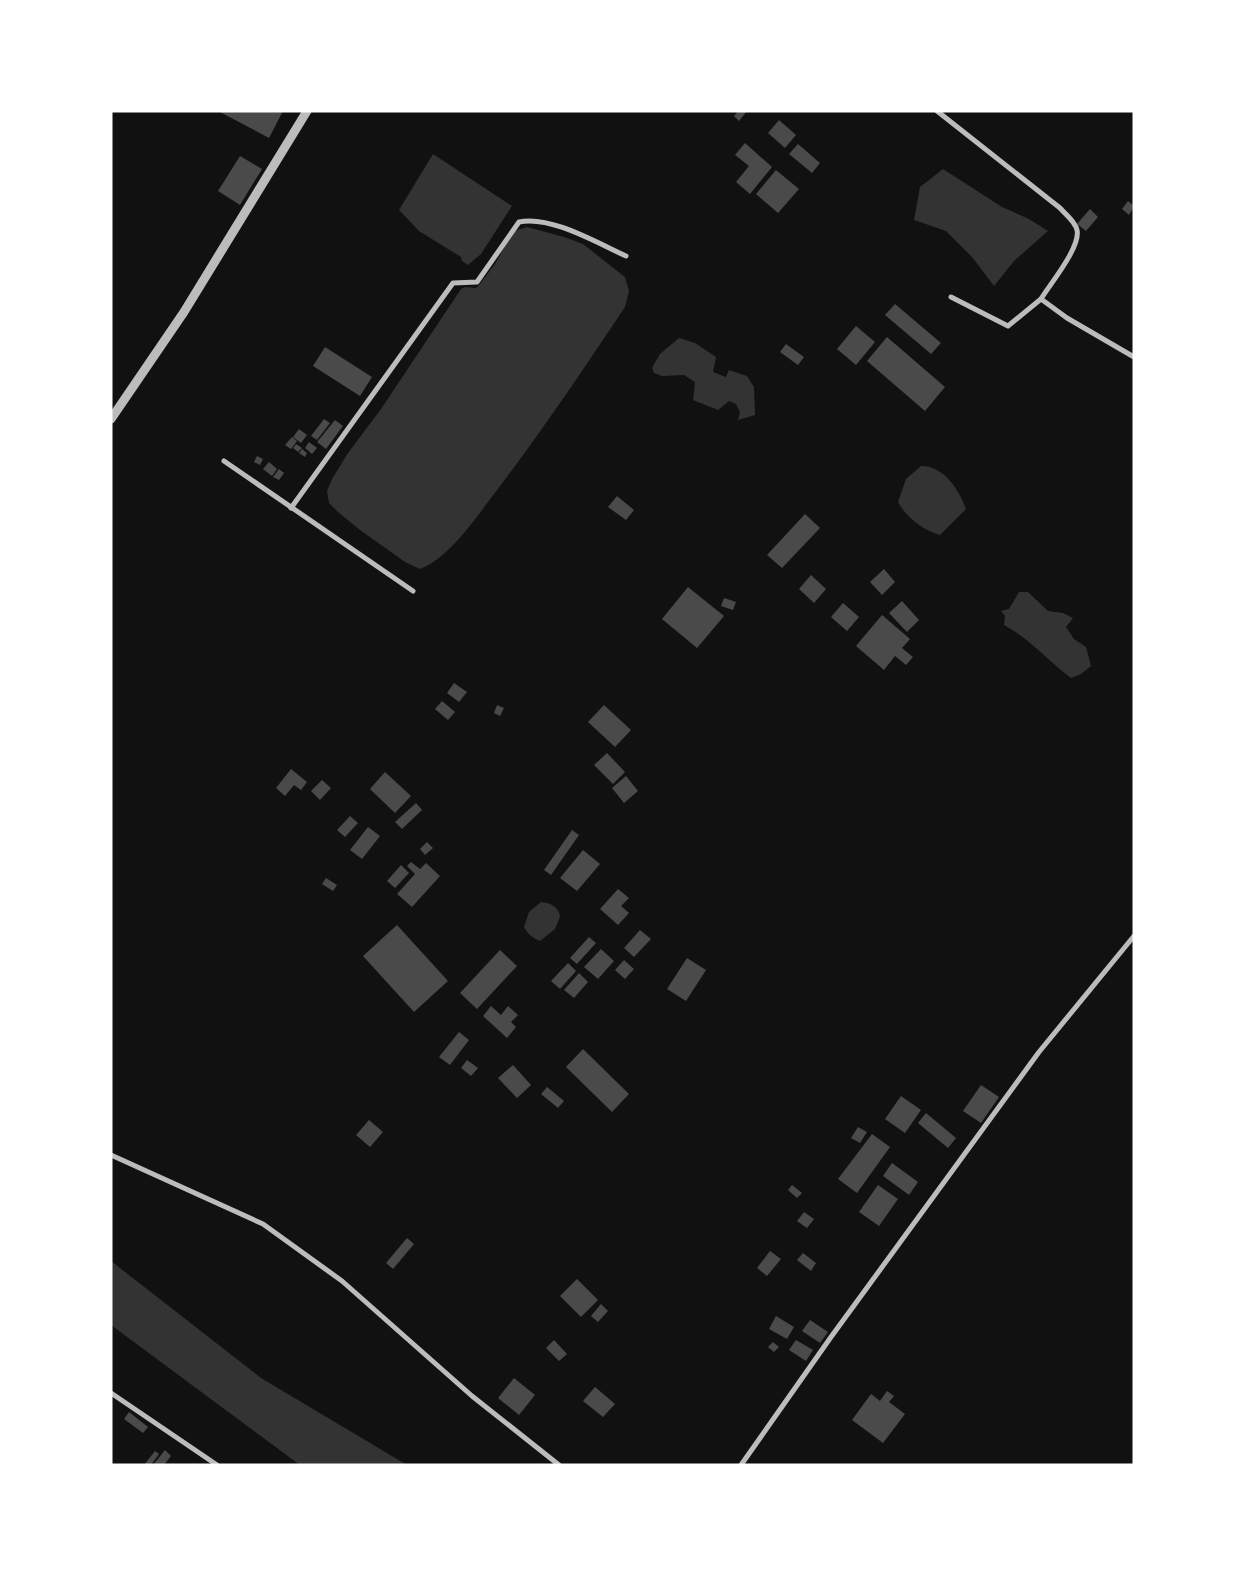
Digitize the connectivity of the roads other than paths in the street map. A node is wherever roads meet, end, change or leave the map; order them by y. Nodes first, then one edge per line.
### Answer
1 (306, 111) edge
2 (937, 111) edge
3 (626, 256) dead end
4 (952, 297) dead end
5 (1041, 299) junction
6 (1134, 356) edge
7 (111, 420) edge
8 (224, 461) dead end
9 (291, 508) junction
10 (413, 591) dead end
11 (1134, 936) edge
12 (111, 1155) edge
13 (111, 1393) edge
14 (217, 1465) edge
15 (560, 1465) edge
16 (741, 1465) edge

1 - 7 street
2 - 5 street
3 - 9 street
4 - 5 street
5 - 6 street
8 - 9 street
9 - 10 street
11 - 16 street
12 - 15 street
13 - 14 street

